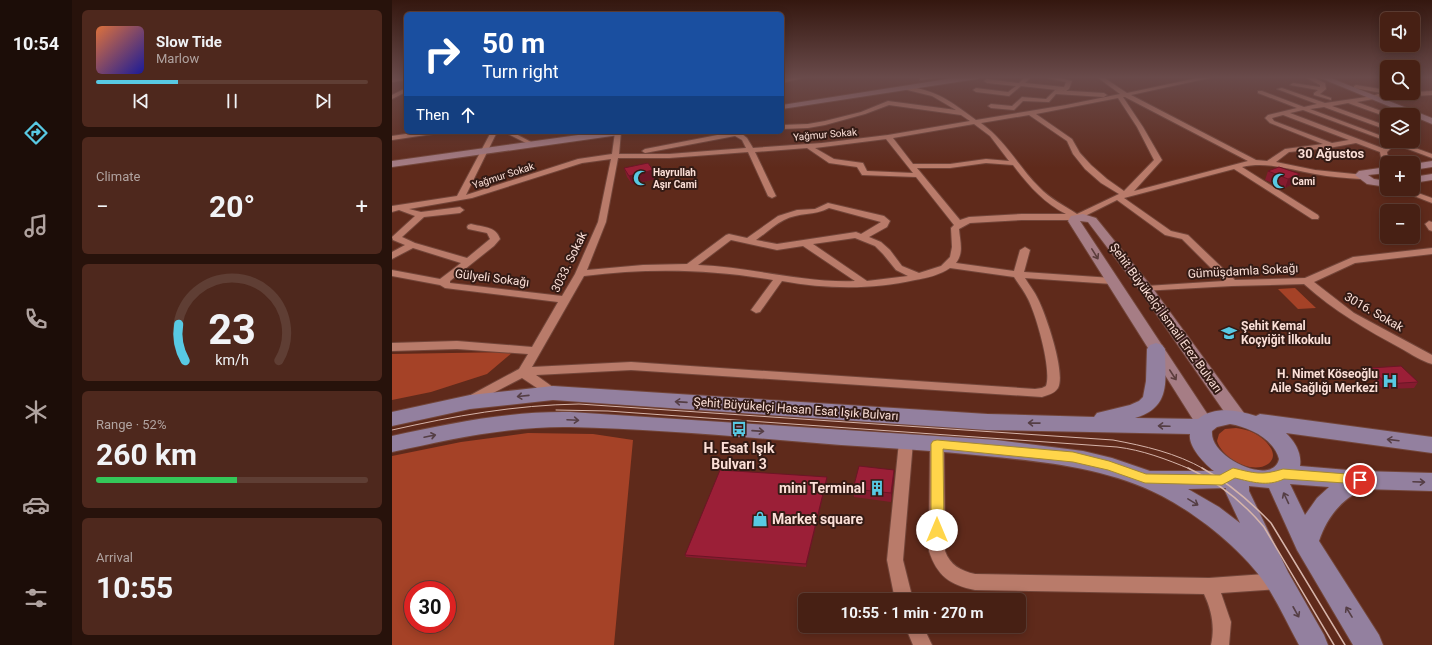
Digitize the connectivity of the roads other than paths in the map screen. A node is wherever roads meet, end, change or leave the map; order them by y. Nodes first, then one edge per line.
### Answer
1 (878, 107) edge
2 (919, 107) edge
3 (955, 107) edge
4 (1004, 107) edge
5 (1015, 107) edge
6 (1062, 107) edge
7 (1129, 107) edge
8 (1145, 107) edge
9 (1299, 107) edge
10 (1314, 107) edge
11 (1329, 107) edge
12 (1340, 107) edge
13 (1355, 107) edge
14 (1360, 107) edge
15 (1400, 107) edge
16 (1405, 107) edge
17 (1304, 109) junction
18 (1334, 109) junction
19 (963, 113) junction
20 (1030, 113) junction
21 (1284, 113) junction
22 (1380, 113) edge
23 (1357, 117) junction
24 (1432, 117) edge
25 (1335, 121) junction
26 (1368, 121) junction
27 (1432, 121) edge
28 (976, 123) junction
29 (1380, 126) edge
30 (784, 127) edge
31 (1321, 128) junction
32 (1297, 132) junction
33 (1380, 133) edge
34 (419, 134) edge
35 (493, 134) edge
36 (511, 134) edge
37 (604, 134) edge
38 (618, 134) edge
39 (736, 134) joint
40 (1371, 134) junction
41 (888, 137) junction
42 (392, 138) edge
43 (1380, 138) edge
44 (1357, 141) junction
45 (532, 144) junction
46 (1331, 145) junction
47 (808, 146) junction
48 (1386, 148) edge
49 (1409, 148) edge
50 (485, 150) junction
51 (749, 150) junction
52 (1383, 151) junction
53 (615, 156) junction
54 (1383, 156) edge
55 (1432, 156) edge
56 (1254, 162) junction
57 (1013, 163) junction
58 (1269, 163) junction
59 (392, 164) edge
60 (1432, 164) edge
61 (911, 166) junction
62 (1420, 166) edge
63 (1236, 167) junction
64 (1380, 170) edge
65 (918, 175) junction
66 (1361, 177) junction
67 (1432, 177) edge
68 (1420, 179) edge
69 (1380, 183) edge
70 (772, 196) dead end
71 (1122, 196) junction
72 (1419, 196) edge
73 (460, 198) junction
74 (1432, 201) edge
75 (395, 209) edge
76 (460, 210) dead end
77 (421, 215) junction
78 (1315, 217) dead end
79 (1081, 219) junction
80 (958, 224) junction
81 (471, 227) dead end
82 (862, 237) junction
83 (749, 241) junction
84 (806, 244) junction
85 (412, 245) junction
86 (1024, 250) dead end
87 (1432, 251) edge
88 (392, 256) edge
89 (468, 262) junction
90 (948, 264) junction
91 (689, 267) junction
92 (397, 274) edge
93 (580, 274) junction
94 (1018, 275) junction
95 (918, 276) junction
96 (779, 278) junction
97 (392, 279) edge
98 (1112, 281) junction
99 (1307, 281) junction
100 (444, 283) junction
101 (864, 283) junction
102 (1232, 284) junction
103 (1146, 289) junction
104 (565, 300) junction
105 (756, 310) dead end
106 (392, 347) edge
107 (1156, 349) junction
108 (535, 350) junction
109 (1432, 360) edge
110 (523, 372) junction
111 (553, 393) junction
112 (470, 402) junction
113 (392, 419) edge
114 (1242, 419) junction
115 (1068, 424) junction
116 (1204, 426) junction
117 (906, 442) junction
118 (392, 444) edge
119 (937, 444) junction
120 (1432, 445) edge
121 (1235, 473) junction
122 (1279, 476) junction
123 (1145, 479) junction
124 (1360, 480) junction
125 (1432, 482) edge
126 (1306, 542) junction
127 (1279, 581) junction
128 (1209, 586) junction
129 (902, 593) edge
130 (917, 633) edge
131 (923, 645) edge
132 (1220, 645) edge
133 (1314, 645) edge
134 (1369, 645) edge

1 - 30 street
2 - 19 street
3 - 19 street
4 - 5 street
6 - 20 street, Yağmur Sokak
7 - 71 street
8 - 56 street
9 - 17 street
10 - 17 street
11 - 18 street
12 - 18 street
13 - 26 street
14 - 22 street
15 - 27 street
16 - 24 street
17 - 21 street
17 - 25 street
18 - 23 street
19 - 28 street
20 - 28 street, Yağmur Sokak
20 - 71 street
21 - 31 street
21 - 32 street
23 - 25 street
23 - 26 street
25 - 40 street
26 - 29 street
28 - 41 street, Yağmur Sokak
28 - 57 street
31 - 32 street
31 - 44 street
32 - 46 street
33 - 40 street
34 - 42 street
35 - 50 street
36 - 45 street
37 - 45 street
38 - 53 street, 3033. Sokak
39 - 51 street
39 - 53 street
40 - 43 street
41 - 47 street, Yağmur Sokak
41 - 61 street
44 - 46 street
44 - 52 street
45 - 50 street
46 - 58 street
47 - 51 street, Yağmur Sokak
47 - 65 street
48 - 52 street
49 - 55 street
50 - 59 street
50 - 73 street
51 - 53 street, Yağmur Sokak
51 - 70 street
52 - 54 street
53 - 73 street, Yağmur Sokak
53 - 93 street, 3033. Sokak
56 - 58 street
56 - 63 street
57 - 61 street
57 - 79 street
58 - 66 street
60 - 62 street
61 - 65 street
63 - 71 street
63 - 78 street
64 - 66 street
65 - 80 street
66 - 69 street
67 - 68 street
71 - 79 street
71 - 102 street
72 - 74 street
73 - 75 street, Yağmur Sokak
75 - 77 street
76 - 77 street
77 - 85 street
79 - 80 street
79 -> 98 street, Şehit Büyükelçi İsmail Erez Bulvarı
79 - 103 street, Şehit Büyükelçi İsmail Erez Bulvarı
80 - 90 street
81 - 89 street, Gülyeli Sokağı
82 - 83 street
82 - 84 street
82 - 95 street
83 - 84 street
83 - 91 street
84 - 101 street
85 - 88 street
85 - 89 street
86 - 94 street
87 - 99 street, Gümüşdamla Sokağı
89 - 100 street, Gülyeli Sokağı
90 - 94 street
90 - 95 street
91 - 93 street
91 - 96 street
92 - 97 street
92 - 100 street
93 - 104 street, 3033. Sokak
94 - 98 street
94 - 110 street
95 - 101 street
96 - 101 street
96 - 105 street
98 - 107 street, Şehit Büyükelçi İsmail Erez Bulvarı
99 - 102 street, Gümüşdamla Sokağı
99 - 109 street, 3016. Sokak
100 - 104 street, Gülyeli Sokağı
102 - 103 street, Gümüşdamla Sokağı
103 - 114 street, Şehit Büyükelçi İsmail Erez Bulvarı
104 - 108 street, 3033. Sokak
106 - 108 street
107 - 115 main road
107 -> 116 street, Şehit Büyükelçi İsmail Erez Bulvarı
108 - 110 street, 3033. Sokak
110 - 111 street
110 - 112 street
111 -> 112 main road, Şehit Büyükelçi Hasan Esat Işık Bulvarı
115 -> 111 main road, Şehit Büyükelçi Hasan Esat Işık Bulvarı
112 - 113 main road, Şehit Büyükelçi Hasan Esat Işık Bulvarı
114 - 116 main road
120 -> 114 main road
114 - 122 main road
116 -> 115 main road, Şehit Büyükelçi Hasan Esat Işık Bulvarı
116 - 121 main road
118 -> 117 main road, Şehit Büyükelçi Hasan Esat Işık Bulvarı
117 - 119 main road, Şehit Büyükelçi Hasan Esat Işık Bulvarı
117 - 129 street
119 - 123 main road, Şehit Büyükelçi Hasan Esat Işık Bulvarı
119 - 128 street
121 - 122 main road
121 - 123 main road
121 - 127 main road
122 - 124 main road
126 -> 122 main road
123 -> 127 main road
124 -> 125 main road
124 - 126 main road
134 -> 126 main road
127 - 128 street
127 -> 133 main road
128 - 132 street
130 - 131 street

